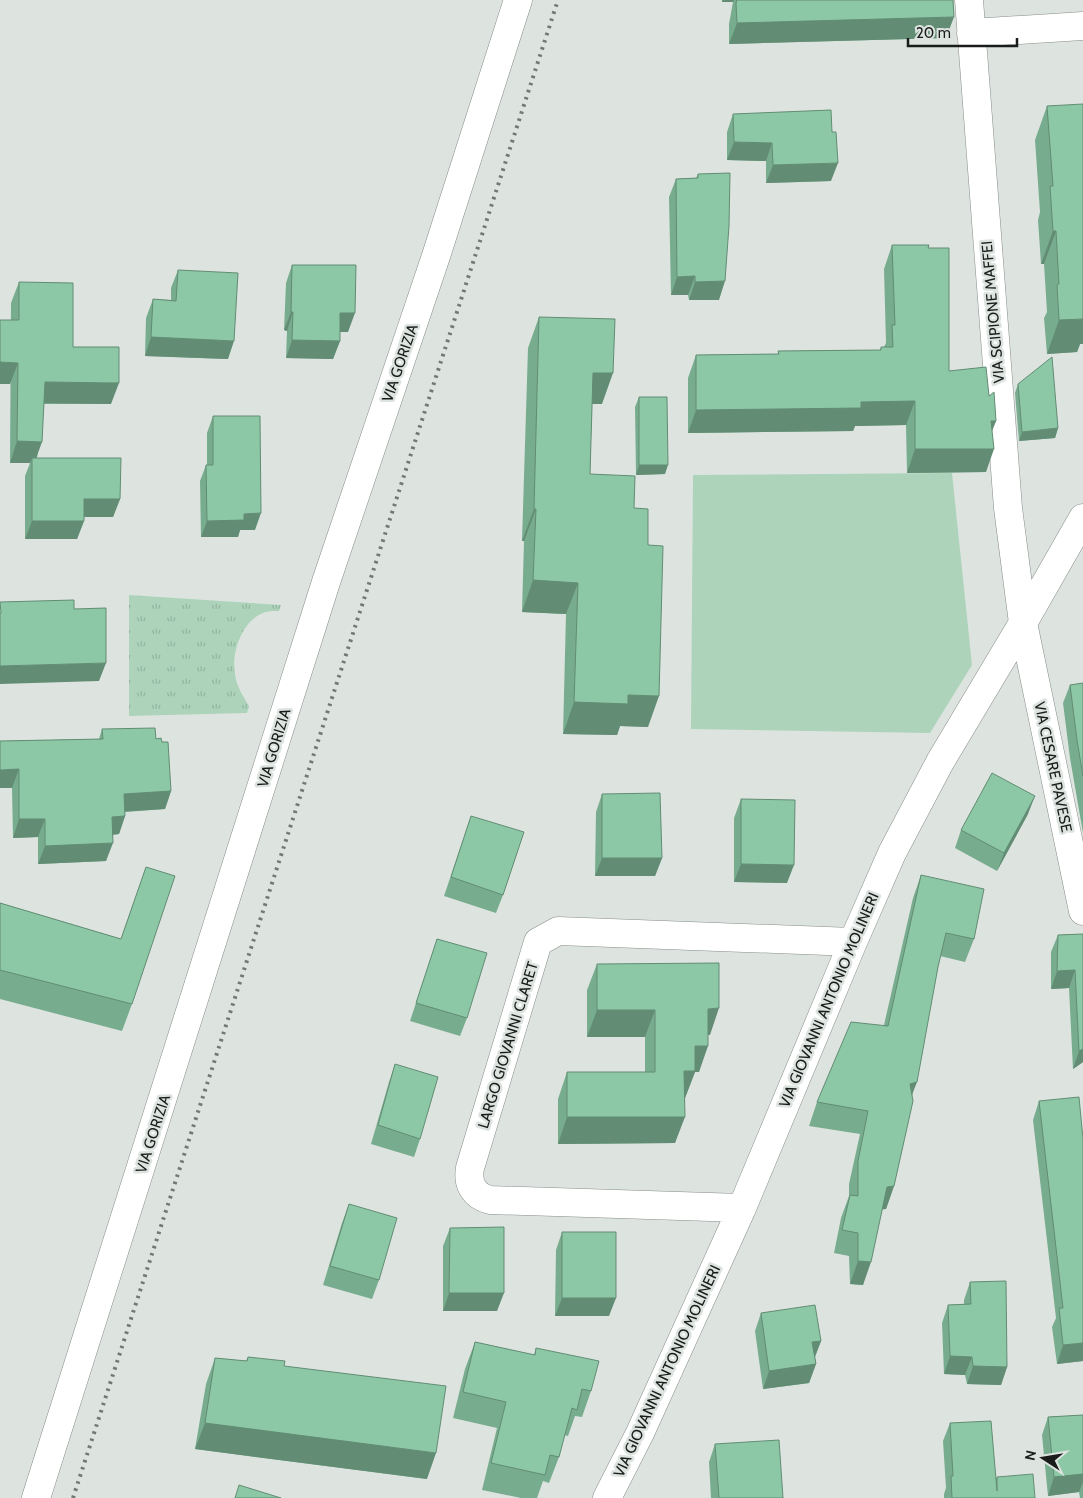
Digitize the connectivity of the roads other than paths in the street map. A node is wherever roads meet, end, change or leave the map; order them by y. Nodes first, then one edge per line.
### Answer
1 (518, 0) edge
2 (969, 0) edge
3 (1083, 26) edge
4 (971, 33) junction
5 (1083, 518) edge
6 (1023, 623) junction
7 (1083, 911) edge
8 (853, 942) junction
9 (742, 1208) junction
10 (36, 1498) edge
11 (607, 1498) edge

1 - 10 street, VIA GORIZIA
2 - 4 street, VIA SCIPIONE MAFFEI
3 - 4 street
4 - 6 street, VIA SCIPIONE MAFFEI
5 - 6 street, VIA GIOVANNI ANTONIO MOLINERI
6 - 7 street, VIA CESARE PAVESE
6 - 8 street, VIA GIOVANNI ANTONIO MOLINERI
8 - 9 street, VIA GIOVANNI ANTONIO MOLINERI
8 - 9 street, LARGO GIOVANNI CLARET
9 - 11 street, VIA GIOVANNI ANTONIO MOLINERI

